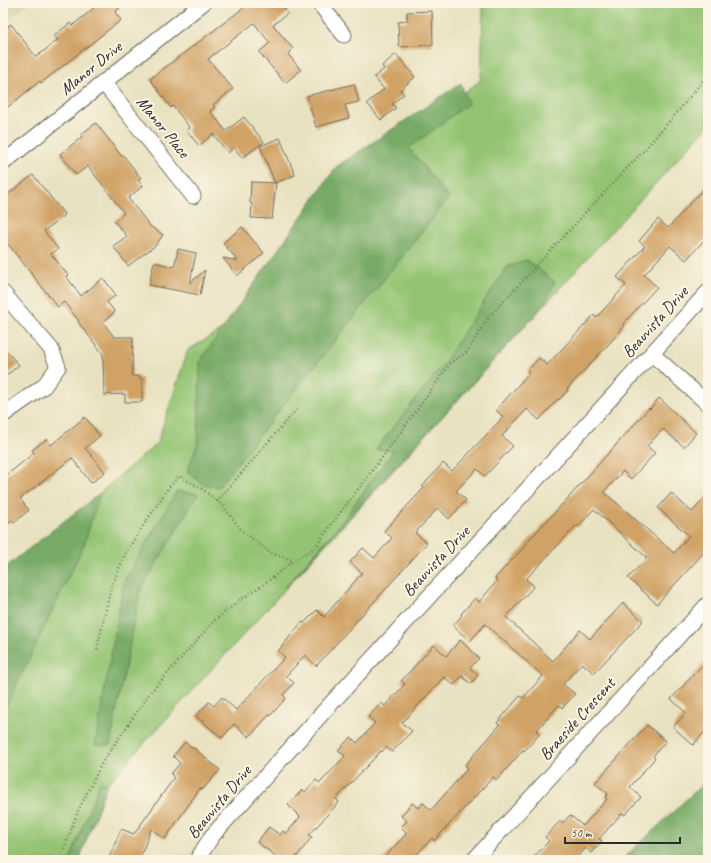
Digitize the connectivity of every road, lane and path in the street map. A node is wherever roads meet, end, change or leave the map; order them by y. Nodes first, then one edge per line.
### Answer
1 (203, 3) edge
2 (319, 3) edge
3 (344, 35) dead end
4 (708, 74) edge
5 (103, 82) junction
6 (3, 163) edge
7 (193, 196) dead end
8 (708, 292) edge
9 (3, 293) edge
10 (652, 354) junction
11 (708, 404) edge
12 (296, 410) dead end
13 (3, 415) edge
14 (217, 501) junction
15 (293, 561) junction
16 (708, 604) edge
17 (97, 649) dead end
18 (60, 860) edge
19 (197, 860) edge
20 (474, 860) edge

1 - 5 street, Manor Drive
2 - 3 street
4 - 15 path
5 - 6 street, Manor Drive
5 - 7 street, Manor Place
8 - 10 street, Beauvista Drive
9 - 13 street
10 - 11 street
10 - 19 street, Beauvista Drive
12 - 14 path
14 - 15 path
14 - 17 path
15 - 18 path
16 - 20 street, Braeside Crescent

